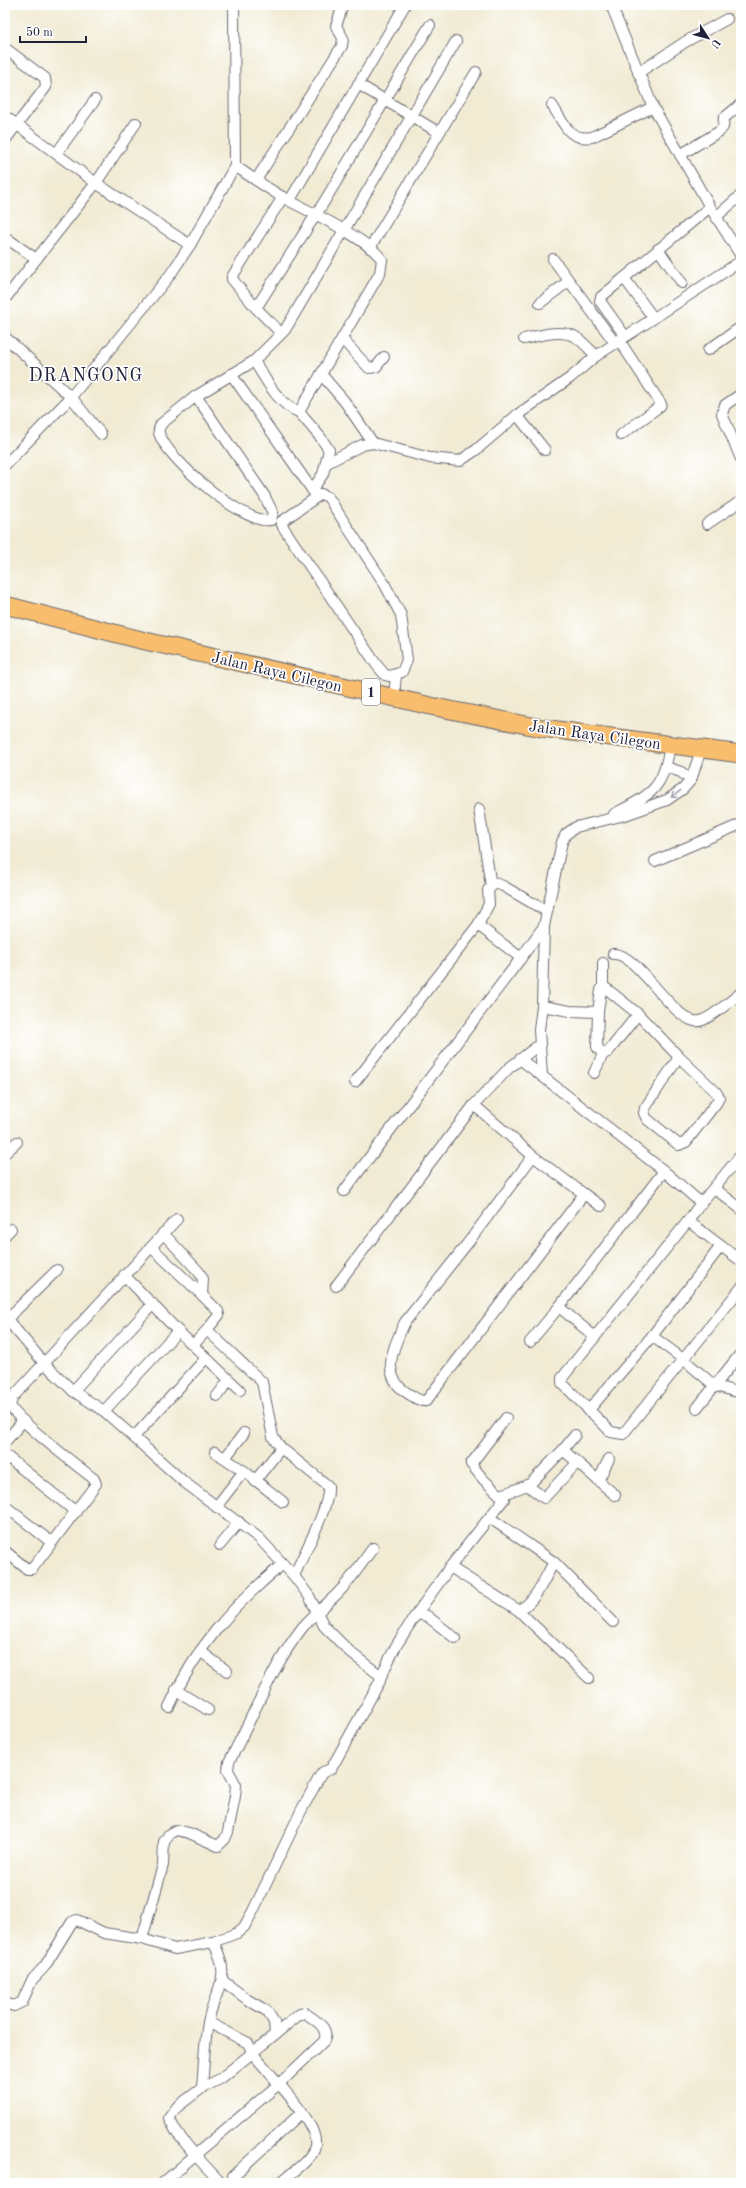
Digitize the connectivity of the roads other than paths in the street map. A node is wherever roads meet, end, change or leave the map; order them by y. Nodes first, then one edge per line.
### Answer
1 (234, 5) edge
2 (343, 5) edge
3 (406, 5) edge
4 (610, 5) edge
5 (727, 19) dead end
6 (430, 25) dead end
7 (456, 41) dead end
8 (5, 48) edge
9 (476, 72) dead end
10 (638, 73) junction
11 (358, 84) junction
12 (95, 100) dead end
13 (384, 101) junction
14 (741, 104) edge
15 (552, 105) dead end
16 (653, 107) junction
17 (5, 116) edge
18 (411, 117) junction
19 (136, 123) dead end
20 (16, 124) junction
21 (438, 132) junction
22 (5, 140) edge
23 (56, 154) junction
24 (680, 155) junction
25 (235, 166) junction
26 (256, 180) junction
27 (96, 183) junction
28 (741, 195) edge
29 (287, 199) junction
30 (710, 207) junction
31 (316, 214) junction
32 (716, 216) junction
33 (344, 230) junction
34 (5, 237) edge
35 (190, 245) junction
36 (370, 248) junction
37 (658, 249) junction
38 (741, 256) edge
39 (36, 259) junction
40 (553, 259) dead end
41 (741, 260) edge
42 (624, 278) junction
43 (569, 281) junction
44 (682, 283) dead end
45 (5, 299) edge
46 (540, 303) dead end
47 (256, 308) junction
48 (652, 316) dead end
49 (741, 327) edge
50 (282, 331) junction
51 (5, 336) edge
52 (342, 339) junction
53 (524, 339) dead end
54 (619, 340) junction
55 (708, 350) dead end
56 (596, 356) junction
57 (384, 357) dead end
58 (254, 361) junction
59 (231, 374) junction
60 (321, 374) junction
61 (741, 394) edge
62 (196, 396) junction
63 (71, 397) junction
64 (299, 412) junction
65 (517, 414) junction
66 (101, 434) dead end
67 (621, 434) dead end
68 (373, 443) junction
69 (545, 450) dead end
70 (741, 459) edge
71 (327, 463) junction
72 (5, 465) edge
73 (314, 493) junction
74 (741, 501) edge
75 (273, 513) junction
76 (281, 522) junction
77 (707, 524) dead end
78 (5, 605) edge
79 (396, 675) junction
80 (394, 698) junction
81 (670, 744) junction
82 (701, 750) junction
83 (741, 754) edge
84 (666, 767) junction
85 (691, 780) junction
86 (479, 809) dead end
87 (605, 819) junction
88 (741, 824) edge
89 (655, 860) dead end
90 (491, 886) junction
91 (546, 911) junction
92 (478, 925) junction
93 (544, 926) junction
94 (613, 954) dead end
95 (521, 958) junction
96 (603, 962) dead end
97 (603, 988) junction
98 (741, 993) edge
99 (542, 1006) junction
100 (598, 1012) junction
101 (638, 1014) junction
102 (540, 1044) junction
103 (603, 1054) junction
104 (679, 1058) junction
105 (520, 1059) junction
106 (594, 1073) dead end
107 (542, 1076) junction
108 (355, 1082) dead end
109 (474, 1105) junction
110 (17, 1142) dead end
111 (5, 1153) edge
112 (741, 1155) edge
113 (533, 1156) junction
114 (664, 1170) junction
115 (714, 1188) junction
116 (344, 1191) dead end
117 (584, 1194) junction
118 (701, 1202) junction
119 (601, 1206) dead end
120 (741, 1209) edge
121 (177, 1219) dead end
122 (688, 1221) junction
123 (163, 1233) junction
124 (721, 1246) junction
125 (151, 1247) junction
126 (741, 1261) edge
127 (57, 1270) dead end
128 (124, 1275) junction
129 (336, 1286) dead end
130 (741, 1288) edge
131 (202, 1295) junction
132 (153, 1304) junction
133 (559, 1307) junction
134 (6, 1318) edge
135 (208, 1330) junction
136 (178, 1331) junction
137 (652, 1336) junction
138 (595, 1337) junction
139 (530, 1342) dead end
140 (194, 1344) junction
141 (741, 1353) edge
142 (206, 1358) junction
143 (683, 1359) junction
144 (42, 1360) junction
145 (229, 1380) junction
146 (715, 1386) junction
147 (240, 1390) dead end
148 (73, 1391) junction
149 (741, 1393) edge
150 (217, 1396) dead end
151 (5, 1399) edge
152 (697, 1408) dead end
153 (104, 1411) junction
154 (588, 1411) junction
155 (506, 1418) dead end
156 (23, 1421) junction
157 (244, 1433) dead end
158 (575, 1436) dead end
159 (134, 1437) junction
160 (5, 1442) edge
161 (281, 1448) junction
162 (563, 1450) junction
163 (215, 1452) dead end
164 (5, 1455) edge
165 (225, 1458) junction
166 (609, 1459) dead end
167 (577, 1462) junction
168 (244, 1471) junction
169 (599, 1479) junction
170 (254, 1481) junction
171 (527, 1486) junction
172 (501, 1495) junction
173 (615, 1495) dead end
174 (283, 1502) dead end
175 (5, 1506) edge
176 (216, 1507) junction
177 (76, 1512) junction
178 (490, 1518) junction
179 (239, 1522) junction
180 (51, 1542) junction
181 (220, 1545) dead end
182 (373, 1548) dead end
183 (5, 1551) edge
184 (554, 1562) junction
185 (283, 1564) junction
186 (450, 1567) junction
187 (294, 1576) junction
188 (518, 1610) junction
189 (316, 1611) junction
190 (417, 1614) junction
191 (613, 1622) dead end
192 (455, 1638) dead end
193 (200, 1651) junction
194 (227, 1672) dead end
195 (381, 1676) junction
196 (589, 1678) dead end
197 (176, 1690) junction
198 (168, 1707) dead end
199 (208, 1710) dead end
200 (142, 1939) junction
201 (213, 1942) junction
202 (223, 1982) junction
203 (5, 2003) edge
204 (208, 2022) junction
205 (275, 2034) junction
206 (253, 2054) junction
207 (279, 2084) junction
208 (202, 2088) junction
209 (301, 2113) junction
210 (195, 2155) junction
211 (236, 2180) edge
212 (163, 2183) edge
213 (221, 2183) edge
214 (280, 2183) edge

1 - 25 street
2 - 26 street
3 - 11 street
4 - 10 street
5 - 10 street
6 - 13 street
7 - 18 street
8 - 20 street
9 - 21 street
10 - 16 street
11 - 13 street
11 - 29 street
12 - 23 street
13 - 18 street
13 - 31 street
14 - 24 street
15 - 16 street
16 - 24 street
17 - 20 street
18 - 21 street
18 - 33 street
19 - 27 street
20 - 22 street
20 - 23 street
21 - 36 street
23 - 27 street
24 - 30 street
25 - 26 street
25 - 35 street
26 - 29 street
27 - 35 street
27 - 39 street
28 - 32 street
29 - 31 street
29 - 47 street
30 - 32 street
30 - 37 street
31 - 33 street
31 - 47 street
32 - 38 street
33 - 36 street
33 - 50 street
34 - 39 street
35 - 63 street
36 - 52 street
37 - 42 street
37 - 44 street
39 - 45 street
40 - 43 street
41 - 54 street
42 - 48 street
42 - 54 street
43 - 46 street
43 - 54 street
47 - 50 street
49 - 55 street
50 - 58 street
51 - 63 street
52 - 57 street
52 - 60 street
53 - 56 street
54 - 56 street
54 - 67 street
56 - 65 street
58 - 59 street
58 - 64 street
59 - 62 street
59 - 73 street
60 - 64 street
60 - 68 street
61 - 70 street
62 - 75 street
62 - 75 street
63 - 66 street
63 - 72 street
64 - 71 street
65 - 68 street
65 - 69 street
68 - 71 street
71 - 73 street
73 - 76 street
73 - 79 street
74 - 77 street
75 - 76 street
76 - 79 street
78 - 80 highway, Jalan Raya Cilegon / 1
79 - 80 street
80 - 81 highway, Jalan Raya Cilegon / 1
81 - 82 highway, Jalan Raya Cilegon / 1
81 - 84 street
82 - 83 highway, Jalan Raya Cilegon / 1
82 - 85 street
84 - 85 street
84 - 87 street
85 -> 87 street
86 - 90 street
87 - 91 street
88 - 89 street
90 - 91 street
90 - 92 street
91 - 93 street
92 - 95 street
92 - 108 street
93 - 95 street
93 - 99 street
94 - 98 street
95 - 116 street
96 - 97 street
97 - 100 street
97 - 101 street
99 - 100 street
99 - 102 street
100 - 103 street
101 - 103 street
101 - 104 street
102 - 105 street
102 - 107 street
103 - 106 street
104 - 104 street
105 - 107 street
105 - 109 street
107 - 114 street
109 - 113 street
109 - 129 street
110 - 111 street
112 - 115 street
113 - 117 street
113 - 117 street
114 - 118 street
114 - 133 street
115 - 118 street
115 - 120 street
117 - 119 street
118 - 122 street
121 - 123 street
122 - 124 street
122 - 138 street
123 - 125 street
123 - 131 street
124 - 126 street
124 - 137 street
125 - 128 street
125 - 131 street
127 - 134 street
128 - 132 street
128 - 144 street
130 - 143 street
131 - 135 street
132 - 136 street
132 - 148 street
133 - 138 street
133 - 139 street
134 - 144 street
135 - 140 street
135 - 161 street
136 - 140 street
136 - 153 street
137 - 143 street
137 - 154 street
138 - 154 street
140 - 142 street
141 - 146 street
142 - 145 street
142 - 159 street
143 - 146 street
143 - 154 street
144 - 148 street
144 - 151 street
144 - 156 street
145 - 147 street
145 - 150 street
146 - 149 street
146 - 152 street
148 - 153 street
153 - 159 street
155 - 172 street
156 - 160 street
156 - 177 street
157 - 165 street
158 - 162 street
159 - 176 street
161 - 170 street
161 - 187 street
162 - 167 street
162 - 171 street
163 - 165 street
164 - 177 street
165 - 168 street
166 - 169 street
167 - 169 street
167 - 171 street
168 - 170 street
168 - 176 street
169 - 173 street
170 - 174 street
171 - 172 street
172 - 178 street
175 - 180 street
176 - 179 street
177 - 180 street
178 - 184 street
178 - 186 street
179 - 181 street
179 - 185 street
180 - 183 street
182 - 189 street
184 - 188 street
184 - 191 street
185 - 187 street
185 - 193 street
186 - 188 street
186 - 190 street
187 - 189 street
188 - 196 street
189 - 195 street
189 - 200 street
190 - 192 street
190 - 195 street
193 - 194 street
193 - 197 street
195 - 201 street
197 - 198 street
197 - 199 street
200 - 201 street
200 - 203 street
201 - 202 street
202 - 204 street
202 - 205 street
204 - 206 street
204 - 208 street
205 - 206 street
205 - 207 street
206 - 207 street
206 - 208 street
207 - 209 street
207 - 210 street
208 - 210 street
209 - 211 street
209 - 214 street
210 - 212 street
210 - 213 street
211 - 213 street

